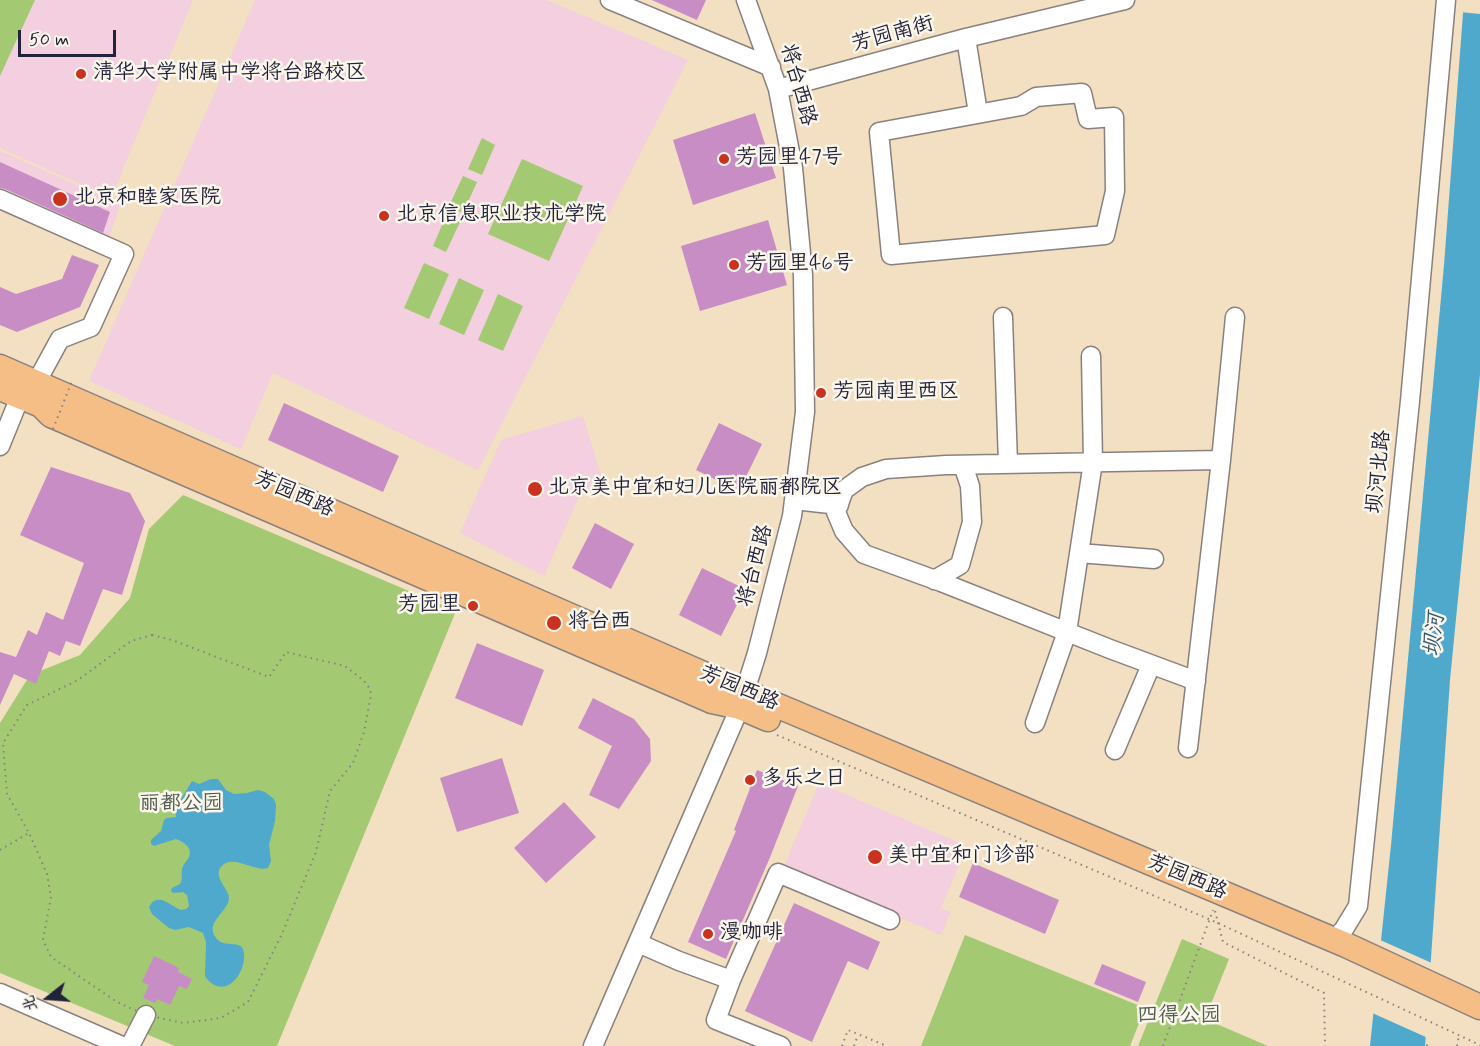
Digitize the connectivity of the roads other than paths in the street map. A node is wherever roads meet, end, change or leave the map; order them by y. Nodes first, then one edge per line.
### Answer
1 (610, 0) edge
2 (746, 0) edge
3 (1125, 0) edge
4 (1446, 0) edge
5 (966, 38) junction
6 (771, 67) junction
7 (778, 89) junction
8 (978, 113) junction
9 (0, 199) edge
10 (1004, 317) dead end
11 (1235, 317) dead end
12 (1091, 356) dead end
13 (0, 367) edge
14 (21, 386) edge
15 (0, 446) edge
16 (1221, 460) junction
17 (1093, 462) junction
18 (1008, 464) junction
19 (963, 465) junction
20 (794, 500) junction
21 (839, 505) junction
22 (1079, 553) junction
23 (1154, 559) dead end
24 (934, 579) junction
25 (1067, 632) junction
26 (1151, 665) junction
27 (1196, 681) junction
28 (742, 700) junction
29 (1035, 723) dead end
30 (1188, 748) dead end
31 (1115, 750) dead end
32 (890, 920) dead end
33 (638, 943) junction
34 (1341, 949) junction
35 (731, 980) junction
36 (0, 993) edge
37 (1480, 1007) edge
38 (1444, 1009) junction
39 (146, 1015) road end
40 (1480, 1024) edge
41 (80, 1038) edge
42 (122, 1046) edge
43 (130, 1046) edge
44 (593, 1046) edge
45 (781, 1046) edge

1 - 6 street
2 - 6 street, 将台西路
3 - 5 street, 芳园南街
4 - 34 street, 坝河北路
5 - 7 street, 芳园南街
5 - 8 street
6 - 7 street, 将台西路
7 - 20 street, 将台西路
8 - 8 street
9 - 14 street
10 - 18 street
11 - 16 street
12 - 17 street
13 - 14 main road, 芳园西路
14 - 15 street
14 - 28 main road, 芳园西路
16 - 17 street
16 - 27 street
17 - 18 street
17 - 22 street
18 - 19 street
19 - 21 street
19 - 24 street
20 - 21 street
20 - 28 street, 将台西路
21 - 24 street
22 - 23 street
22 - 25 street
24 - 25 street
25 - 26 street
25 - 29 street
26 - 27 street
26 - 31 street
27 - 30 street
28 - 33 street, 将台西路
28 - 34 main road, 芳园西路
28 - 34 main road, 芳园西路
32 - 35 street
33 - 35 street
33 - 44 street, 将台西路
34 - 38 main road, 芳园西路
35 - 45 street
36 - 41 street
37 - 38 main road, 芳园西路
38 - 40 main road, 芳园西路
39 - 43 street
41 - 42 street

